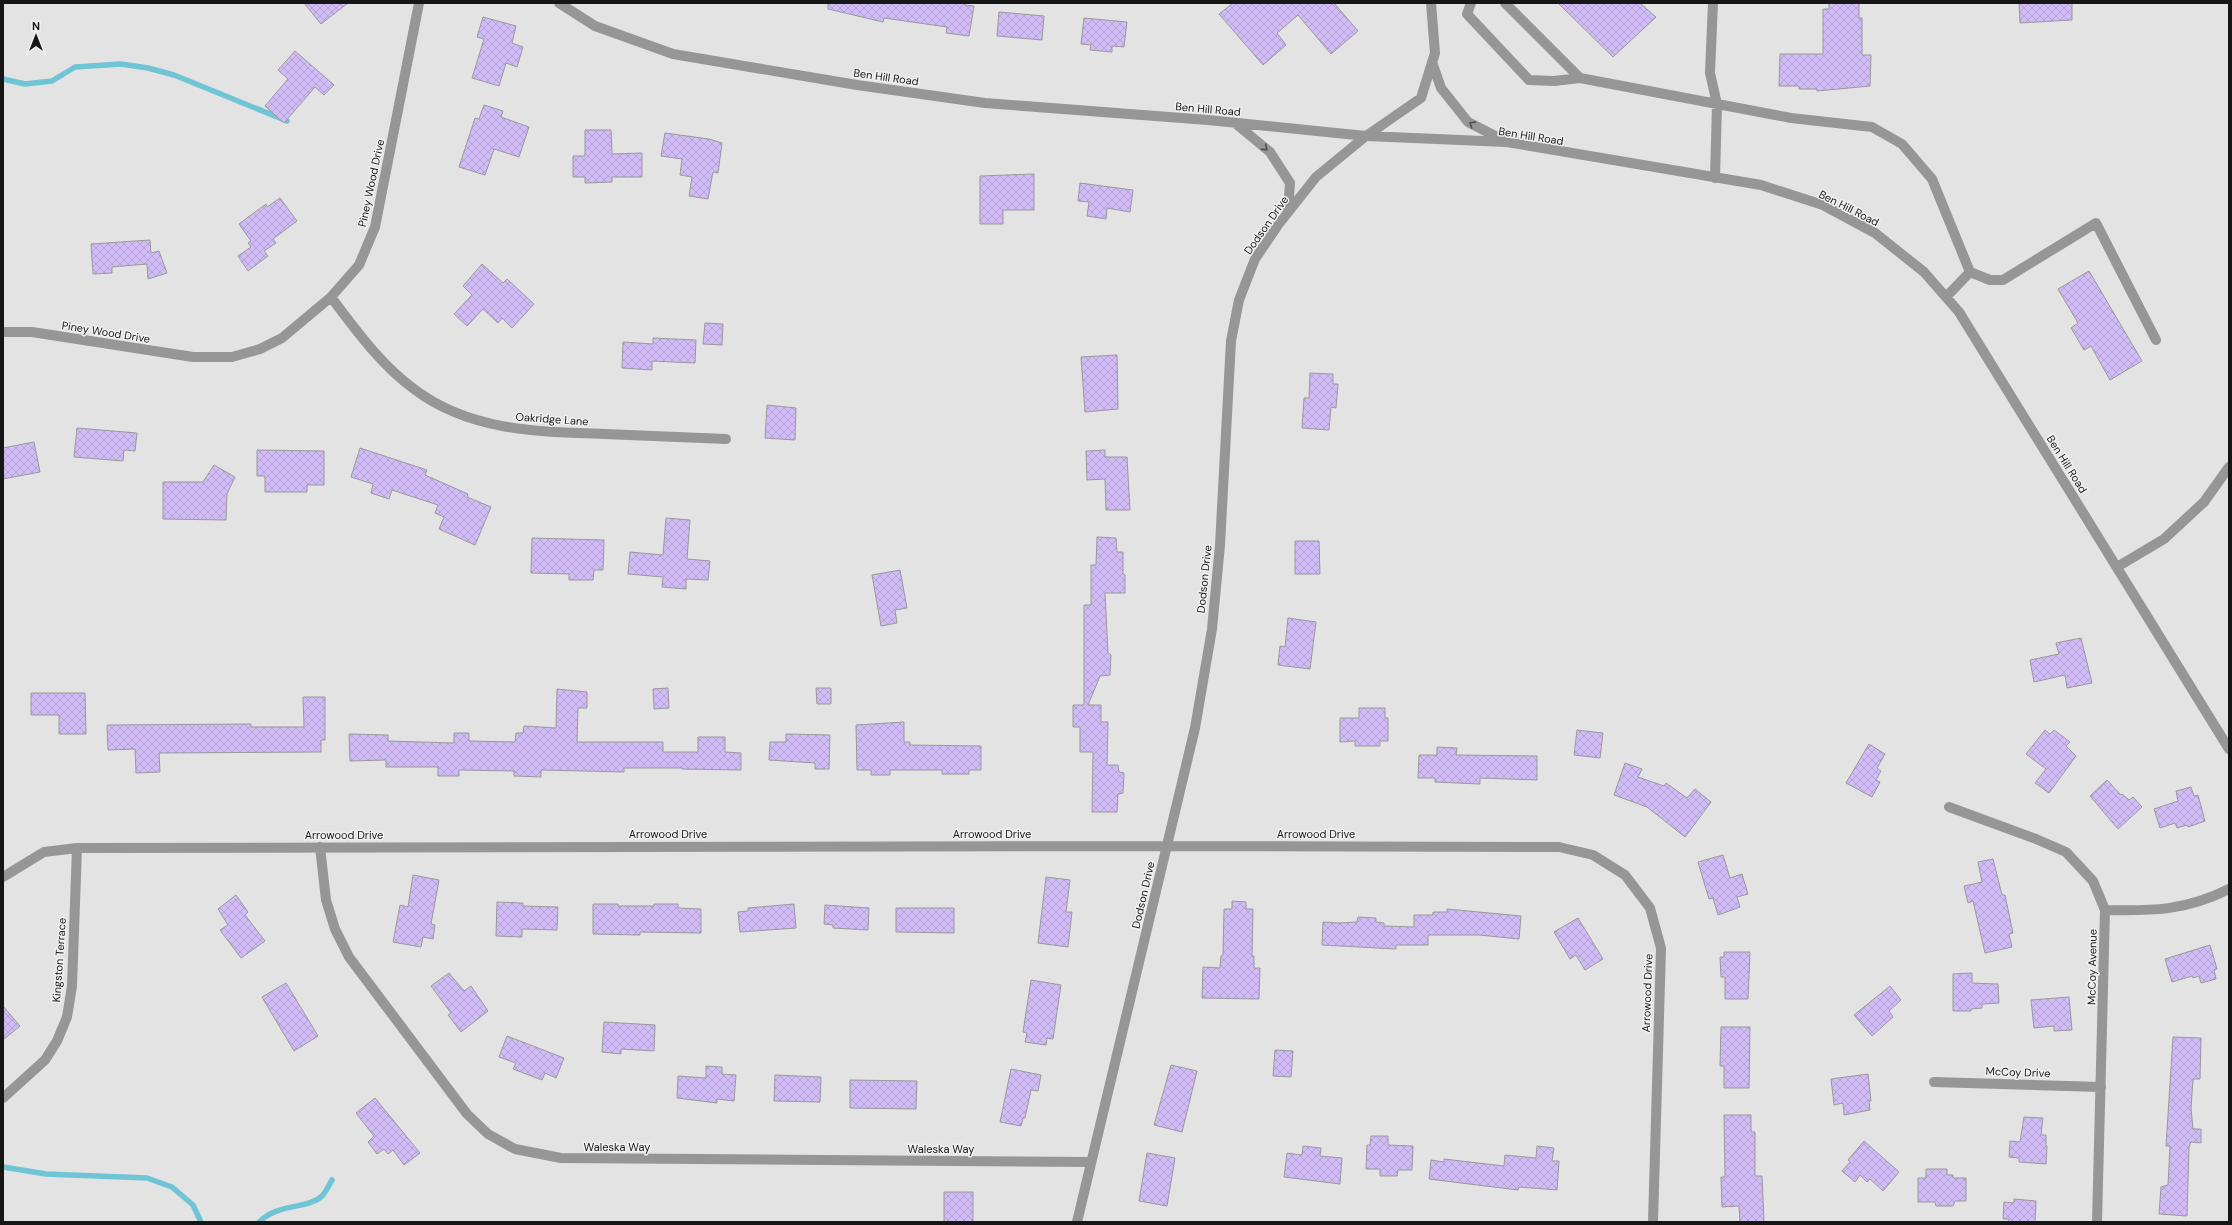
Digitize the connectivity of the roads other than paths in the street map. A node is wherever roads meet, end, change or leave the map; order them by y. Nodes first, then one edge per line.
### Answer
1 (419, 3) edge
2 (559, 3) edge
3 (1431, 3) edge
4 (1471, 3) edge
5 (1504, 3) edge
6 (1713, 3) edge
7 (1432, 62) junction
8 (1580, 78) junction
9 (1717, 104) junction
10 (1235, 123) junction
11 (1366, 136) junction
12 (1507, 142) junction
13 (1715, 178) junction
14 (1288, 212) junction
15 (1970, 272) junction
16 (331, 297) junction
17 (1946, 297) junction
18 (3, 332) edge
19 (2156, 340) dead end
20 (726, 439) dead end
21 (2229, 467) edge
22 (2117, 567) junction
23 (2229, 749) edge
24 (1949, 807) dead end
25 (1167, 846) junction
26 (320, 847) junction
27 (77, 848) junction
28 (3, 877) edge
29 (2229, 889) edge
30 (2105, 910) junction
31 (1934, 1082) dead end
32 (2101, 1087) junction
33 (3, 1098) edge
34 (1092, 1162) junction
35 (1077, 1222) edge
36 (1653, 1222) edge
37 (2097, 1222) edge

1 - 16 street, Piney Wood Drive
2 - 10 street, Ben Hill Road
3 - 7 street, Dodson Drive
4 - 8 street
5 - 8 street
6 - 9 street
7 - 11 street, Dodson Drive
12 -> 7 street
8 - 9 street
9 - 13 street
9 - 15 street
10 - 11 street, Ben Hill Road
10 -> 14 street
11 - 12 street, Ben Hill Road
11 - 14 street, Dodson Drive
12 - 13 street, Ben Hill Road
13 - 17 street, Ben Hill Road
14 - 25 street, Dodson Drive
15 - 17 street
15 - 19 street
16 - 18 street, Piney Wood Drive
16 - 20 street, Oakridge Lane
17 - 22 street, Ben Hill Road
21 - 22 street
22 - 23 street, Ben Hill Road
24 - 30 street, McCoy Avenue
25 - 26 street, Arrowood Drive
25 - 34 street, Dodson Drive
25 - 36 street, Arrowood Drive
26 - 27 street, Arrowood Drive
26 - 34 street, Waleska Way
27 - 28 street, Arrowood Drive
27 - 33 street, Kingston Terrace
29 - 30 street
30 - 32 street, McCoy Avenue
31 - 32 street, McCoy Drive
32 - 37 street, McCoy Avenue
34 - 35 street, Dodson Drive

